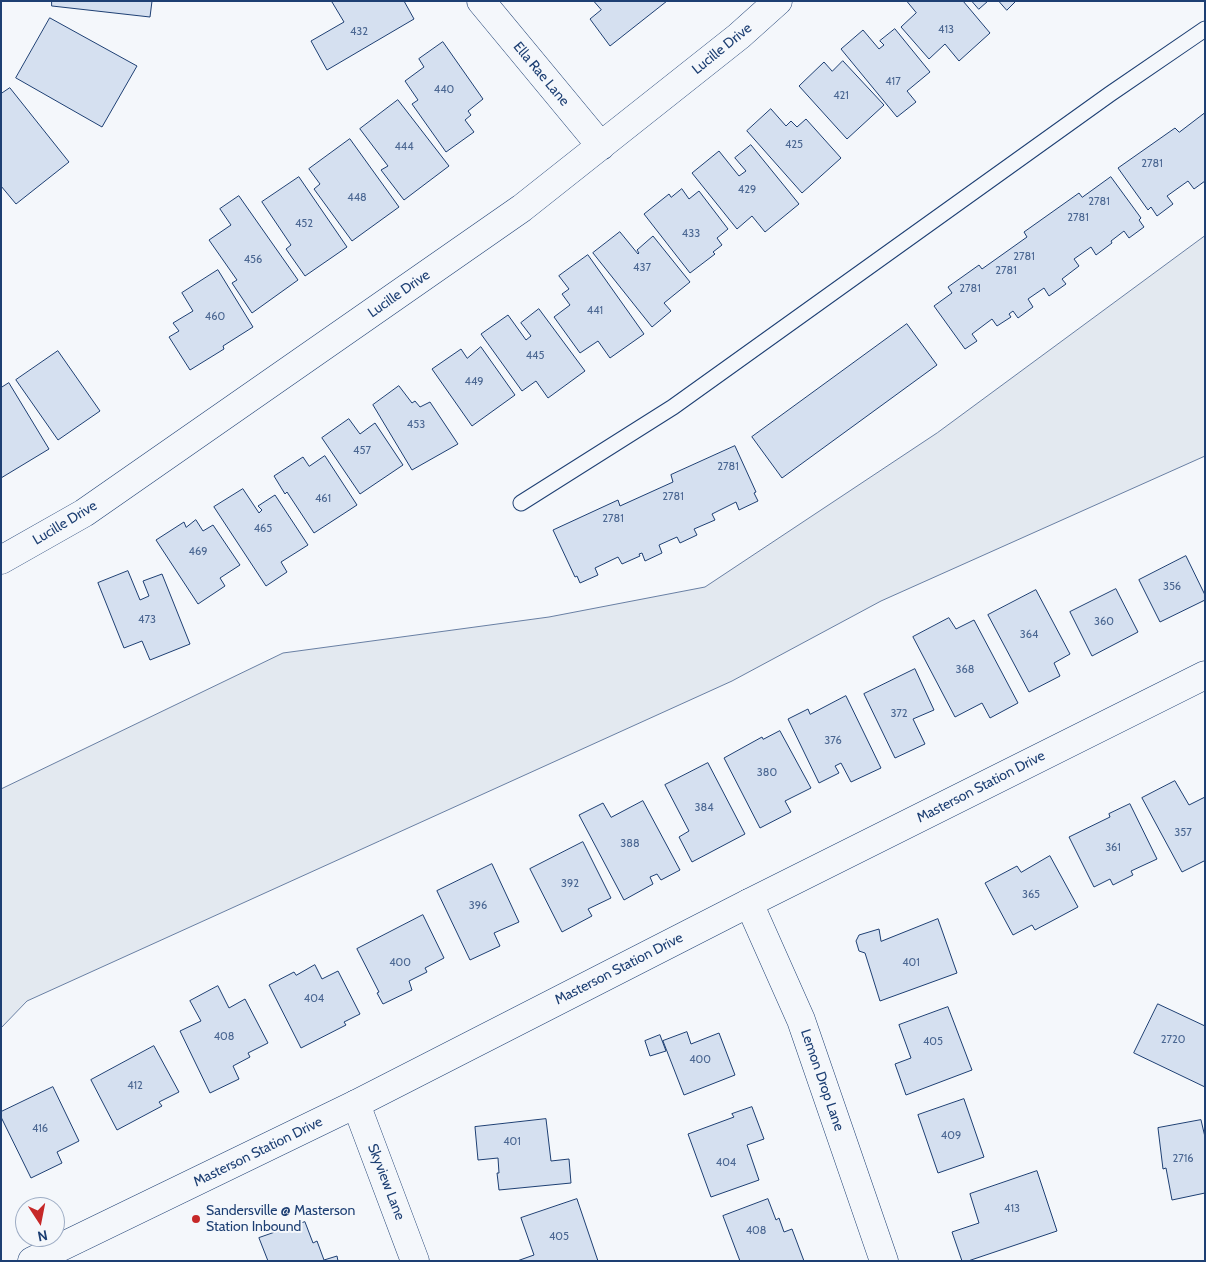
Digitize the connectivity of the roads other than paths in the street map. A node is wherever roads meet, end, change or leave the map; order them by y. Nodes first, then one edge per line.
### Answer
1 (481, 1) edge
2 (778, 1) edge
3 (1205, 29) edge
4 (601, 146) junction
5 (521, 503) dead end
6 (1, 560) edge
7 (1205, 675) edge
8 (749, 903) junction
9 (356, 1104) junction
10 (32, 1261) edge
11 (415, 1261) edge
12 (884, 1261) edge

1 - 4 street, Ella Rae Lane
2 - 4 street, Lucille Drive
3 - 5 lane
4 - 6 street, Lucille Drive
7 - 8 street, Masterson Station Drive
8 - 9 street, Masterson Station Drive
8 - 12 street, Lemon Drop Lane
9 - 10 street, Masterson Station Drive
9 - 11 street, Skyview Lane

